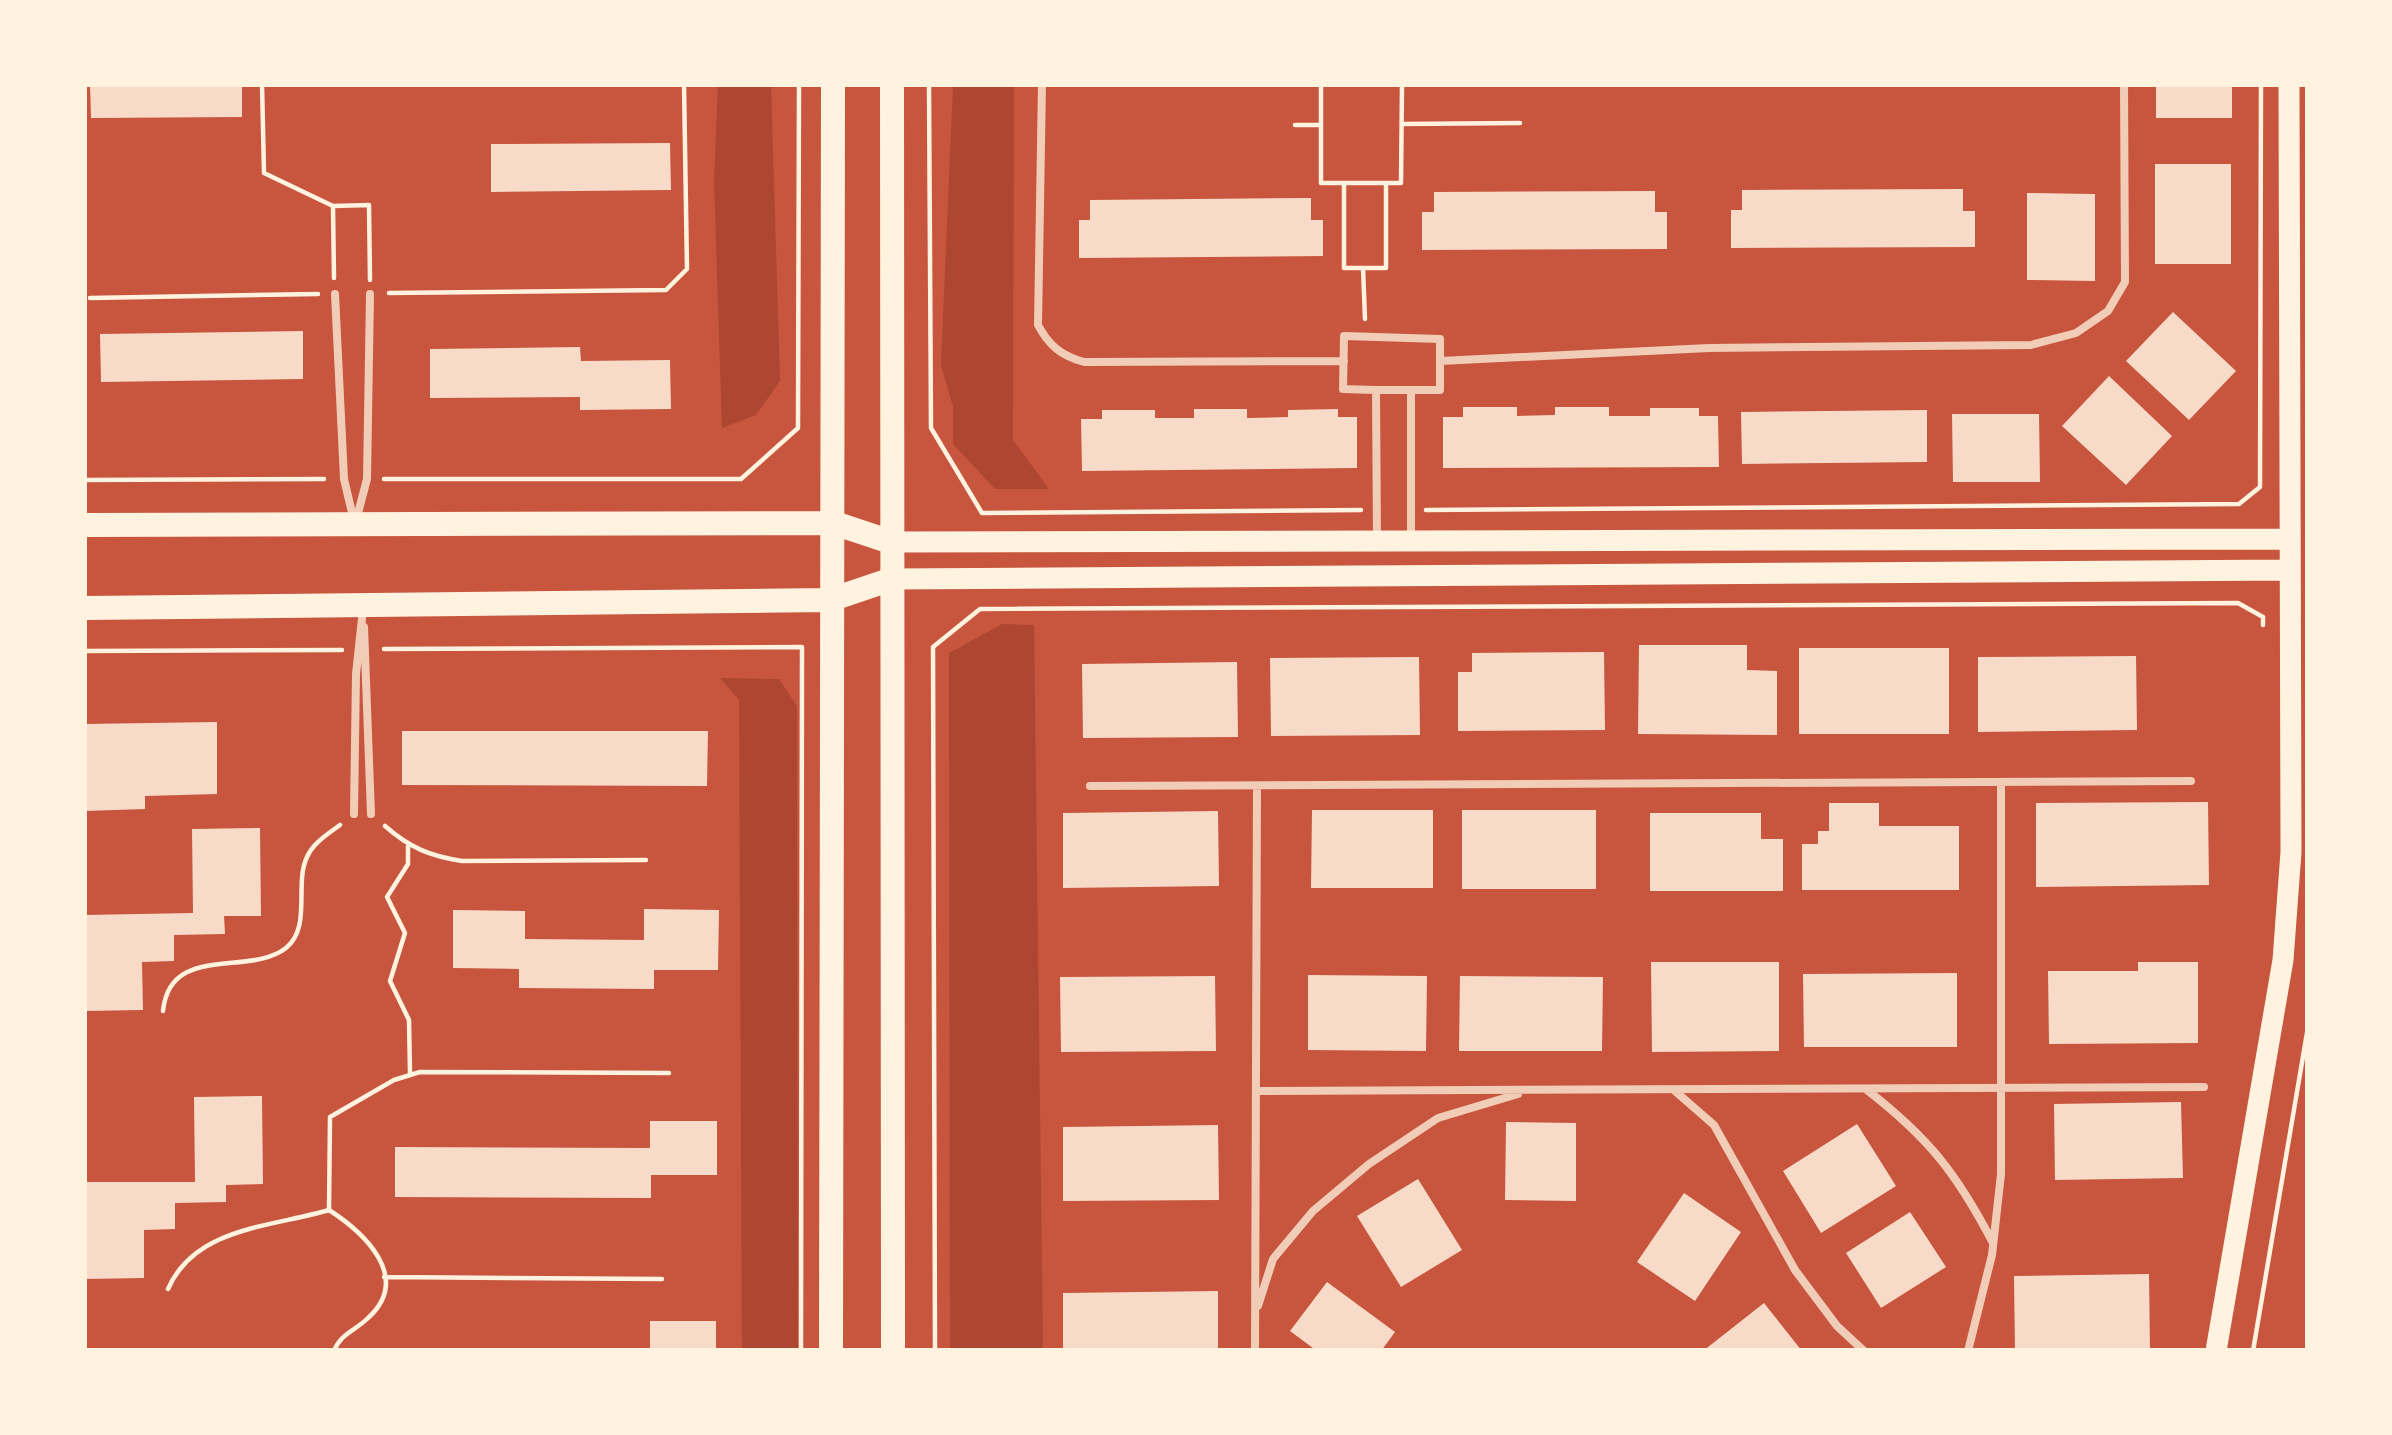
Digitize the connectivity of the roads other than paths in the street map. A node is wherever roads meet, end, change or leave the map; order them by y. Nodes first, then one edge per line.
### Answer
1 (833, 84) edge
2 (892, 84) edge
3 (1042, 84) edge
4 (2124, 84) edge
5 (2289, 84) edge
6 (334, 294) road end
7 (370, 294) road end
8 (1344, 361) junction
9 (1440, 361) junction
10 (1376, 390) junction
11 (1411, 390) junction
12 (834, 523) junction
13 (355, 524) junction
14 (84, 525) edge
15 (2289, 539) junction
16 (1377, 541) junction
17 (1412, 541) junction
18 (892, 542) junction
19 (2290, 570) junction
20 (892, 579) junction
21 (830, 600) junction
22 (84, 608) edge
23 (363, 608) junction
24 (362, 650) junction
25 (2191, 782) dead end
26 (2001, 785) junction
27 (1090, 786) dead end
28 (1257, 786) junction
29 (355, 814) road end
30 (371, 814) road end
31 (2204, 1087) dead end
32 (1866, 1089) junction
33 (2001, 1089) junction
34 (1531, 1090) junction
35 (1674, 1090) junction
36 (1256, 1091) junction
37 (1993, 1244) junction
38 (1256, 1313) junction
39 (831, 1351) edge
40 (893, 1351) edge
41 (1255, 1351) edge
42 (1864, 1351) edge
43 (1968, 1351) edge
44 (2216, 1351) edge

1 - 12 main road
2 - 18 main road
3 - 8 lane
4 - 9 lane
5 - 15 main road
6 - 13 lane
7 - 13 lane
8 - 9 lane
8 - 10 lane
9 - 11 lane
10 - 11 lane
10 - 16 lane
11 - 17 lane
12 - 13 main road
12 - 18 main road
12 - 21 main road
13 - 14 main road
15 - 17 main road
15 - 19 main road
16 - 17 main road
16 - 18 main road
18 - 20 main road
19 - 20 main road
19 - 44 main road
20 - 21 main road
20 - 40 main road
21 - 23 main road
21 - 39 main road
22 - 23 main road
23 - 24 lane
24 - 29 lane
24 - 30 lane
25 - 26 lane
26 - 28 lane
26 - 33 lane
27 - 28 lane
28 - 36 lane
31 - 33 lane
32 - 33 lane
32 - 35 lane
32 - 37 lane
33 - 37 lane
34 - 35 lane
34 - 36 lane
34 - 38 lane
35 - 42 lane
36 - 38 lane
37 - 43 lane
38 - 41 lane

